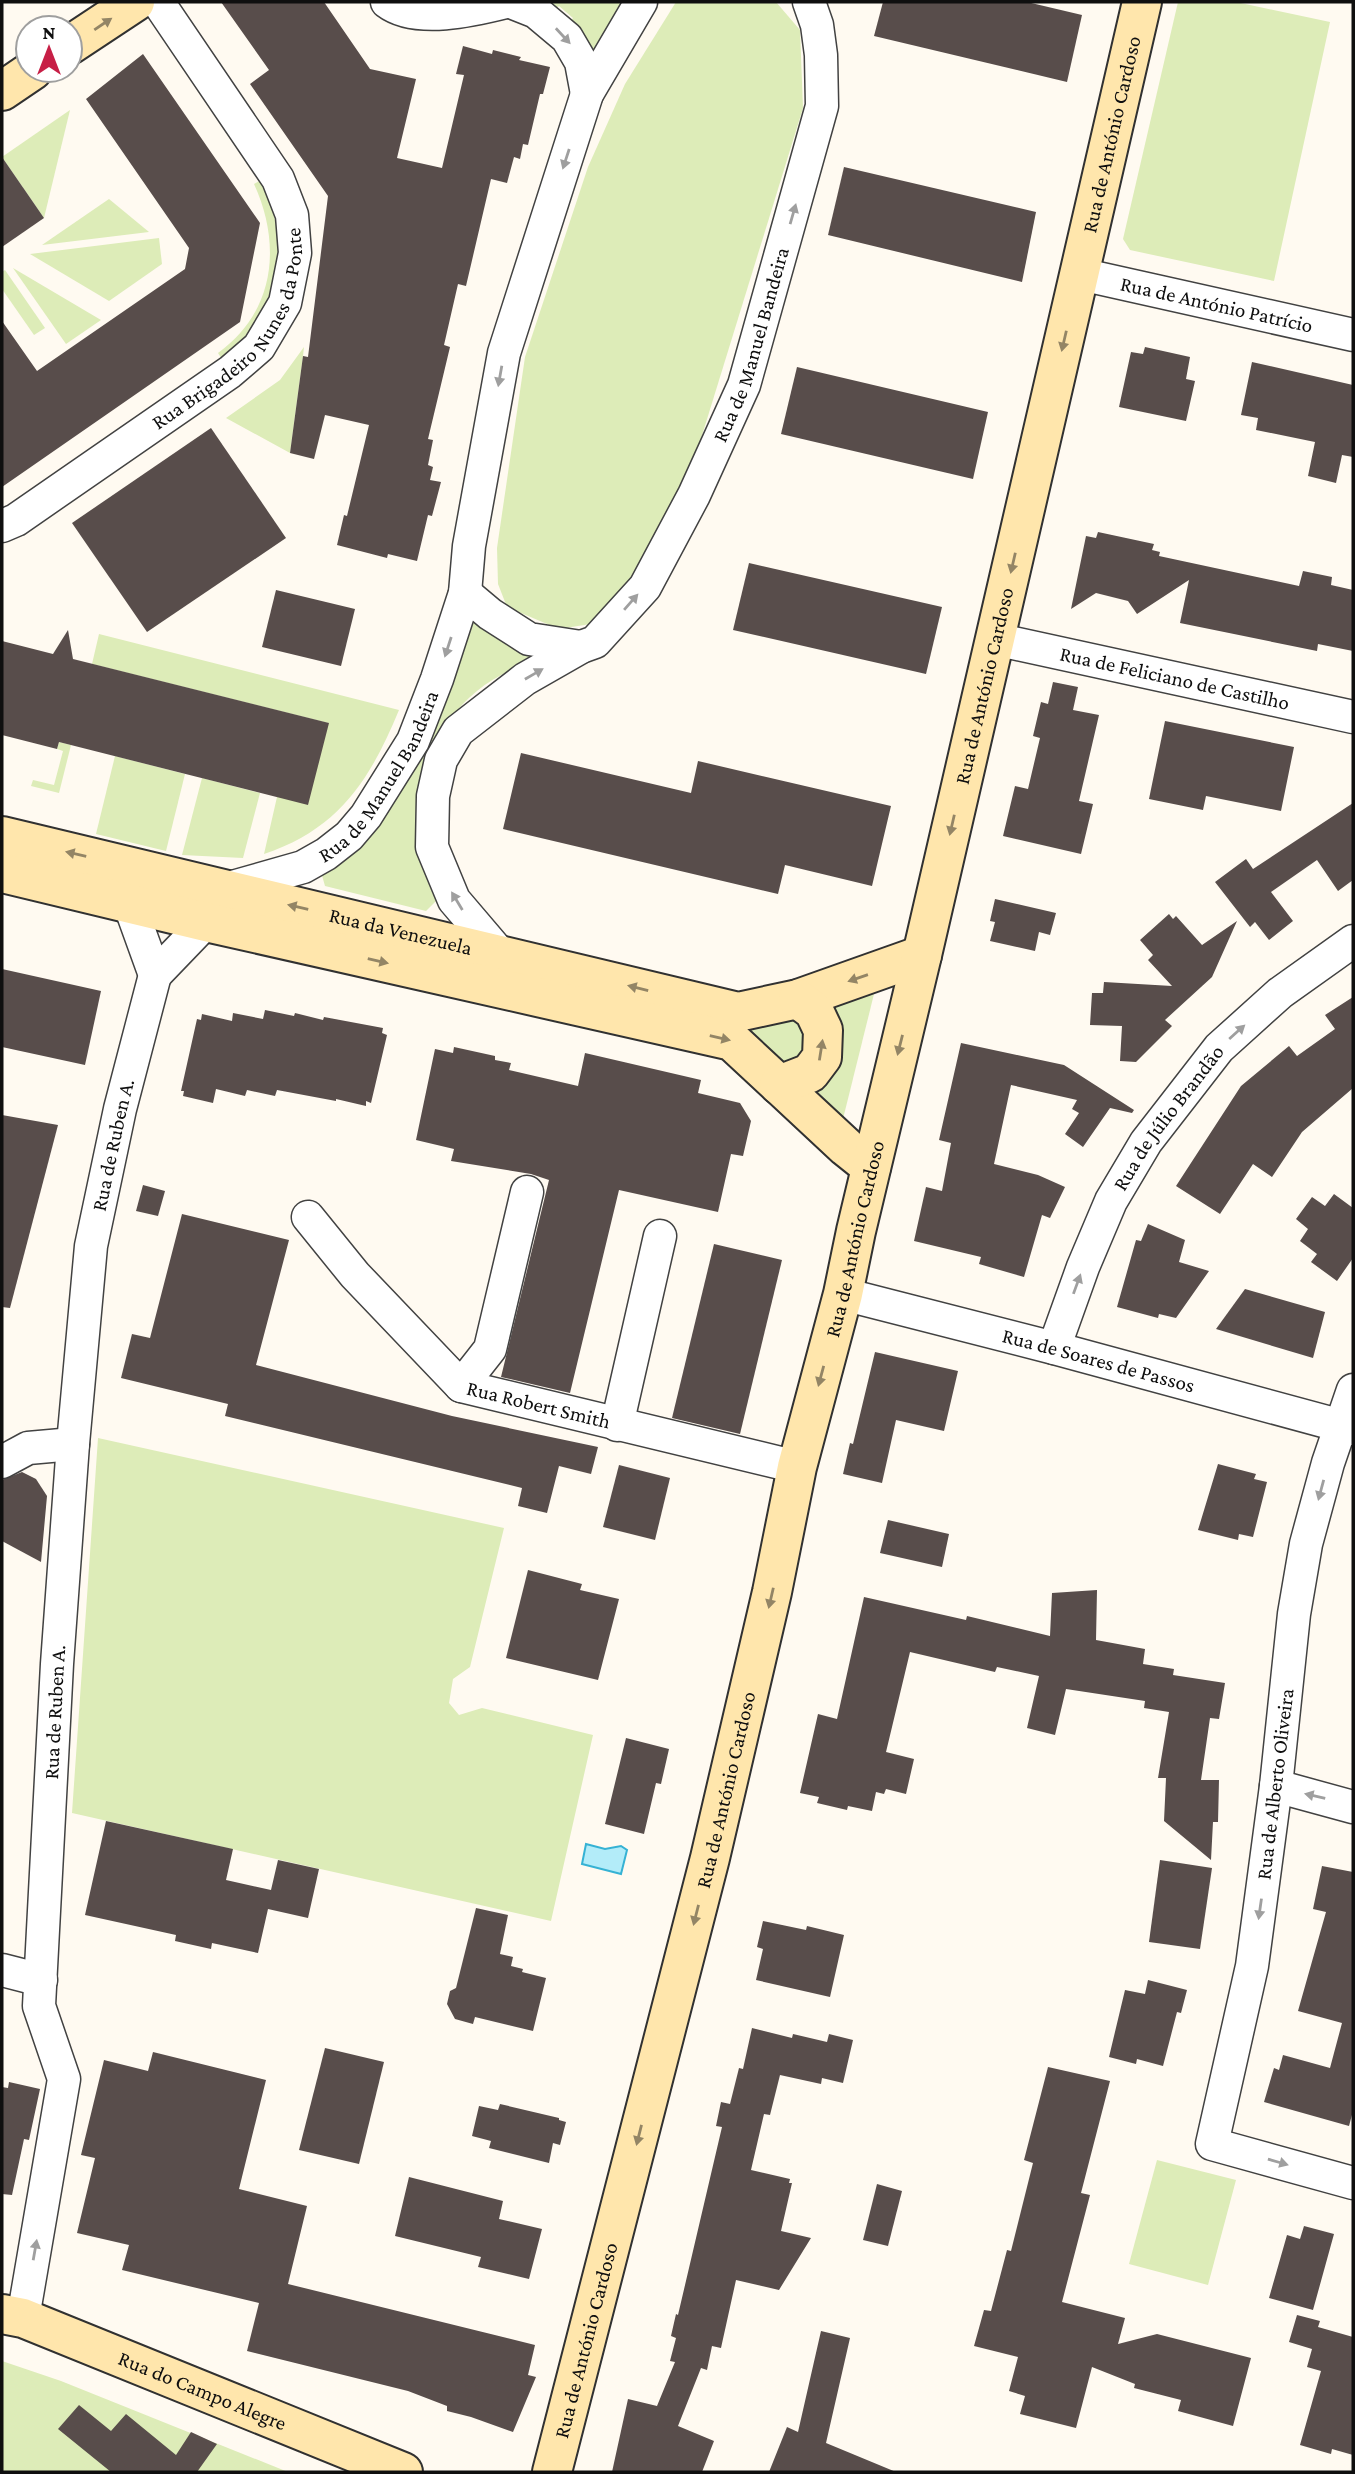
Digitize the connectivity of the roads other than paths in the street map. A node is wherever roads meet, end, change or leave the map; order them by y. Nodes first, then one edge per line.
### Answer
1 (135, 2) edge
2 (158, 2) edge
3 (387, 2) edge
4 (508, 2) edge
5 (641, 2) edge
6 (809, 2) edge
7 (1142, 2) edge
8 (84, 36) edge
9 (587, 94) junction
10 (1080, 275) junction
11 (1353, 335) edge
12 (2, 526) edge
13 (465, 593) junction
14 (996, 639) junction
15 (581, 647) junction
16 (1353, 717) edge
17 (2, 836) edge
18 (2, 873) edge
19 (129, 903) junction
20 (214, 906) junction
21 (1353, 941) edge
22 (500, 954) junction
23 (922, 955) junction
24 (155, 975) junction
25 (798, 999) junction
26 (779, 1085) junction
27 (871, 1167) junction
28 (527, 1192) dead end
29 (308, 1217) dead end
30 (660, 1236) dead end
31 (843, 1294) junction
32 (1054, 1348) junction
33 (461, 1386) junction
34 (1353, 1391) edge
35 (617, 1425) junction
36 (1347, 1427) edge
37 (73, 1444) junction
38 (2, 1462) edge
39 (797, 1467) junction
40 (1276, 1786) junction
41 (1353, 1807) edge
42 (2, 1970) edge
43 (41, 1980) junction
44 (1353, 2183) edge
45 (12, 2316) edge
46 (403, 2472) edge
47 (552, 2472) edge

8 -> 1 street
2 - 12 street, Rua Brigadeiro Nunes da Ponte
3 - 4 street, Rua de Manuel Bandeira
4 -> 9 street, Rua de Manuel Bandeira
5 - 9 street, Rua de Manuel Bandeira
15 -> 6 street, Rua de Manuel Bandeira
7 - 10 street, Rua de António Cardoso
9 -> 13 street, Rua de Manuel Bandeira
10 - 11 street, Rua de António Patrício
10 -> 14 street, Rua de António Cardoso
13 - 15 street
13 -> 20 street, Rua de Manuel Bandeira
14 - 16 street, Rua de Feliciano de Castilho
14 -> 23 street, Rua de António Cardoso
22 -> 15 street, Rua de Manuel Bandeira
20 -> 17 street, Rua da Venezuela
18 - 19 street, Rua da Venezuela
19 - 20 street, Rua da Venezuela
19 - 24 street
22 -> 20 street, Rua da Venezuela
20 - 24 street, Rua de Ruben A.
20 -> 26 street, Rua da Venezuela
32 -> 21 street, Rua de Júlio Brandão
25 -> 22 street, Rua da Venezuela
23 -> 25 street, Rua da Venezuela
23 -> 27 street, Rua de António Cardoso
24 - 37 street, Rua de Ruben A.
26 -> 25 street
26 - 27 street, Rua da Venezuela
27 - 31 street, Rua de António Cardoso
28 - 33 street
29 - 33 street, Rua Robert Smith
30 - 35 street
31 - 32 street, Rua de Soares de Passos
31 -> 39 street, Rua de António Cardoso
32 - 36 street, Rua de Soares de Passos
33 - 35 street, Rua Robert Smith
34 - 36 street, Rua de Alberto Oliveira
35 - 39 street, Rua Robert Smith
36 -> 40 street, Rua de Alberto Oliveira
37 - 38 street
37 - 43 street, Rua de Ruben A.
39 -> 47 street, Rua de António Cardoso
41 -> 40 street
40 -> 44 street, Rua de Alberto Oliveira
42 - 43 street
45 -> 43 street, Rua de Ruben A.
45 - 46 street, Rua do Campo Alegre

